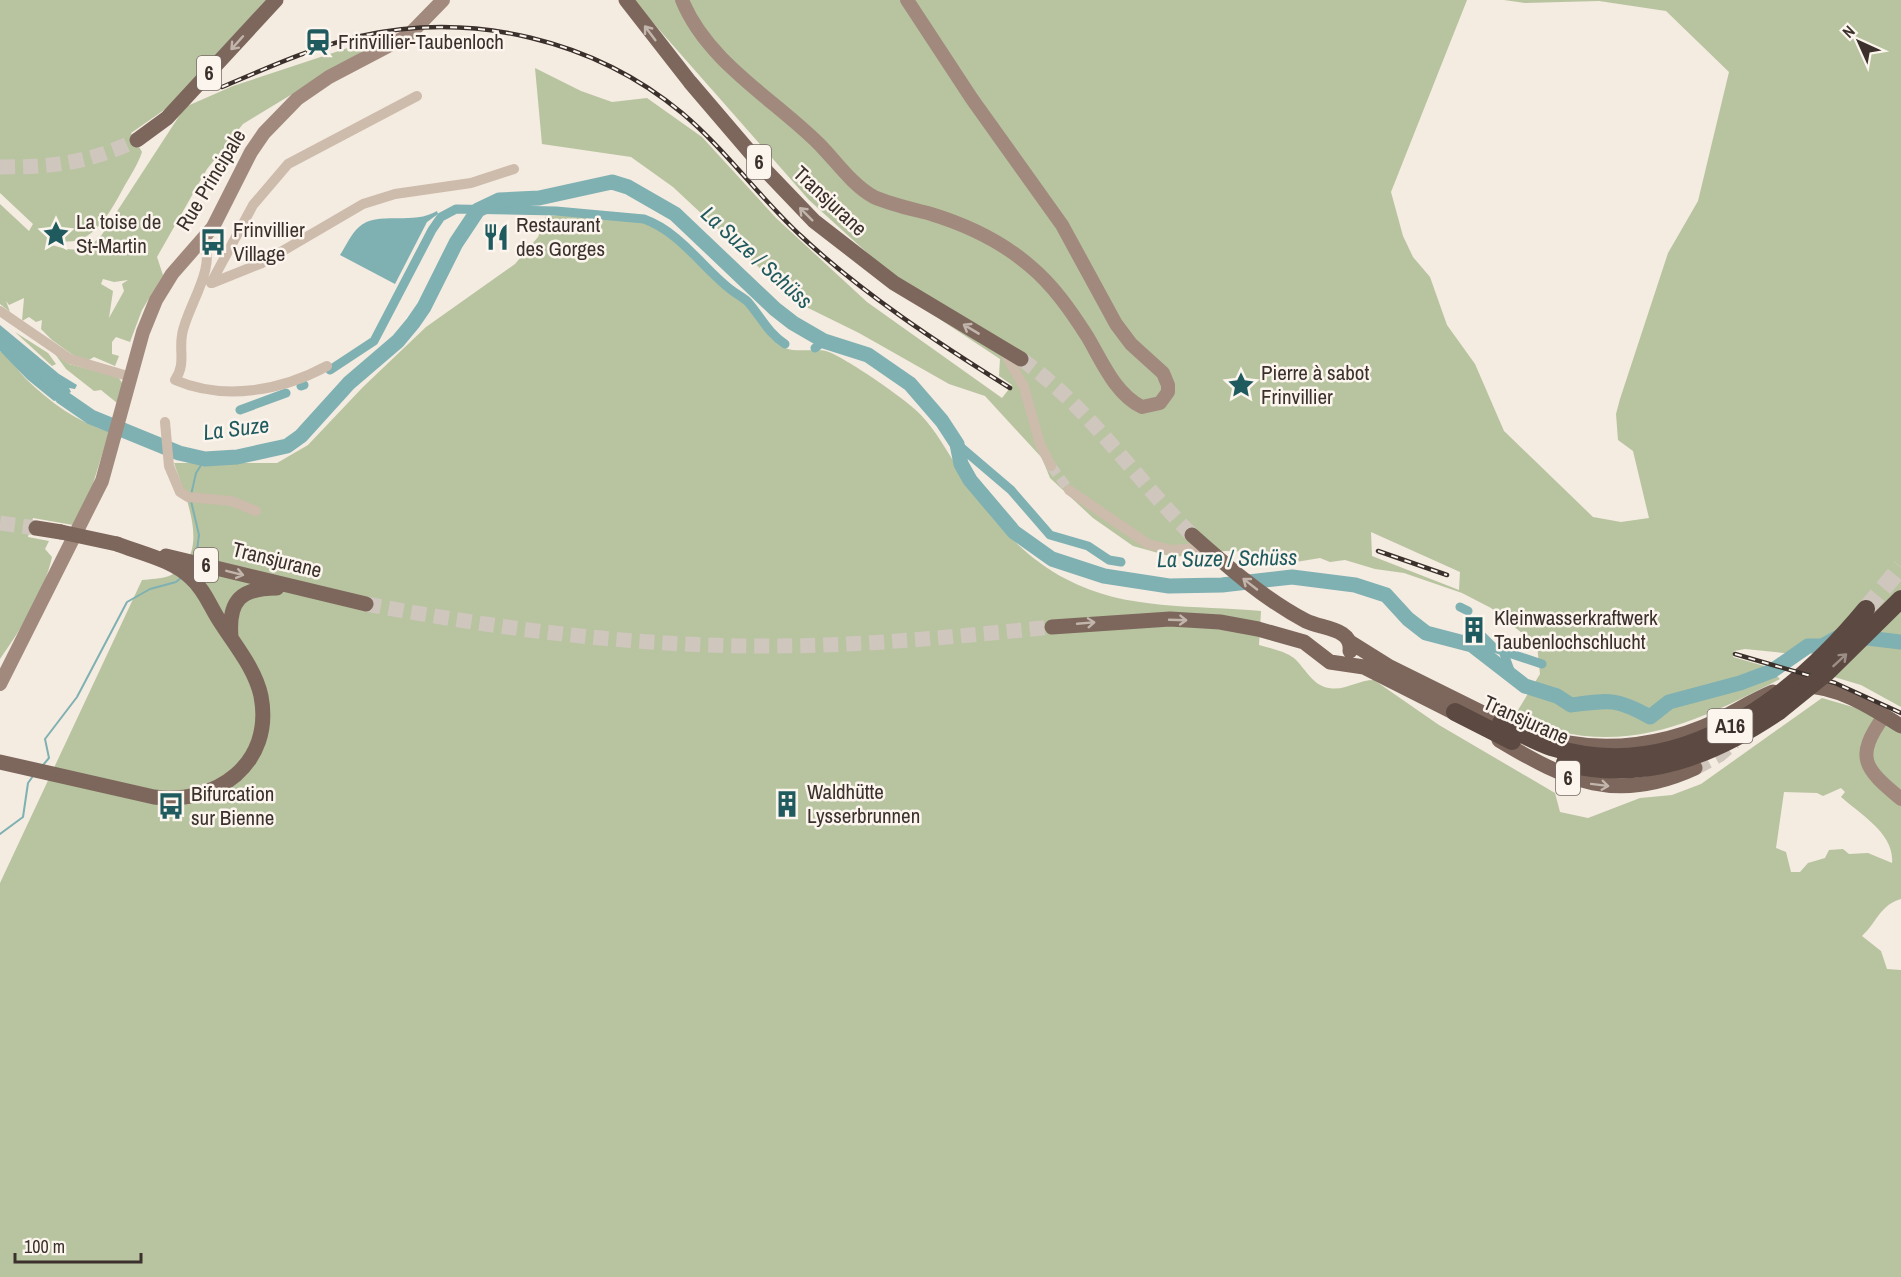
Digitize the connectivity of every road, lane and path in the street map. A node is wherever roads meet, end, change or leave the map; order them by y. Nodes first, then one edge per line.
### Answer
1 (276, 0) edge
2 (443, 0) edge
3 (626, 0) edge
4 (682, 0) edge
5 (907, 0) edge
6 (417, 96) dead end
7 (137, 140) tunnel mouth
8 (514, 169) dead end
9 (203, 240) junction
10 (212, 283) junction
11 (198, 292) junction
12 (0, 312) edge
13 (1014, 358) joint
14 (327, 366) dead end
15 (130, 380) junction
16 (165, 422) dead end
17 (1051, 466) tunnel mouth
18 (1070, 490) tunnel mouth
19 (256, 511) dead end
20 (39, 528) tunnel mouth
21 (117, 544) junction
22 (1200, 544) joint
23 (295, 587) junction
24 (1901, 599) edge
25 (366, 604) tunnel mouth
26 (1865, 610) tunnel mouth
27 (1052, 627) tunnel mouth
28 (1333, 631) junction
29 (231, 637) junction
30 (1350, 642) junction
31 (1322, 656) junction
32 (1340, 662) junction
33 (0, 684) edge
34 (1455, 712) junction
35 (1884, 716) junction
36 (1501, 723) junction
37 (1901, 726) edge
38 (0, 762) edge
39 (1695, 768) tunnel mouth
40 (1901, 799) edge

1 -> 7 main road, 6
2 - 9 street, Rue Principale
13 -> 3 main road, Transjurane / 6
4 - 5 street
6 - 10 street
8 - 10 street
9 - 11 street
9 - 15 street, Rue Principale
10 - 11 street
11 - 14 street
12 - 15 street
13 - 17 street
15 - 33 street, Rue Principale
16 - 19 street
18 - 22 street
20 - 21 main road, Transjurane / 6, bridge
21 -> 23 main road, Transjurane / 6
21 - 29 main road
28 -> 22 main road, 6
23 - 25 main road, Transjurane / 6
23 - 29 main road
34 -> 24 highway, Transjurane / A16, bridge
26 - 36 highway, Transjurane / A16
27 -> 31 main road, 6
28 - 30 main road, 6
28 - 31 main road
29 - 38 main road
30 - 32 main road
30 - 36 main road, Transjurane / 6
31 - 32 main road, 6
32 - 34 main road, Transjurane / 6
34 -> 39 main road, 6
35 - 36 main road, 6
35 - 37 main road, 6
35 - 40 street

